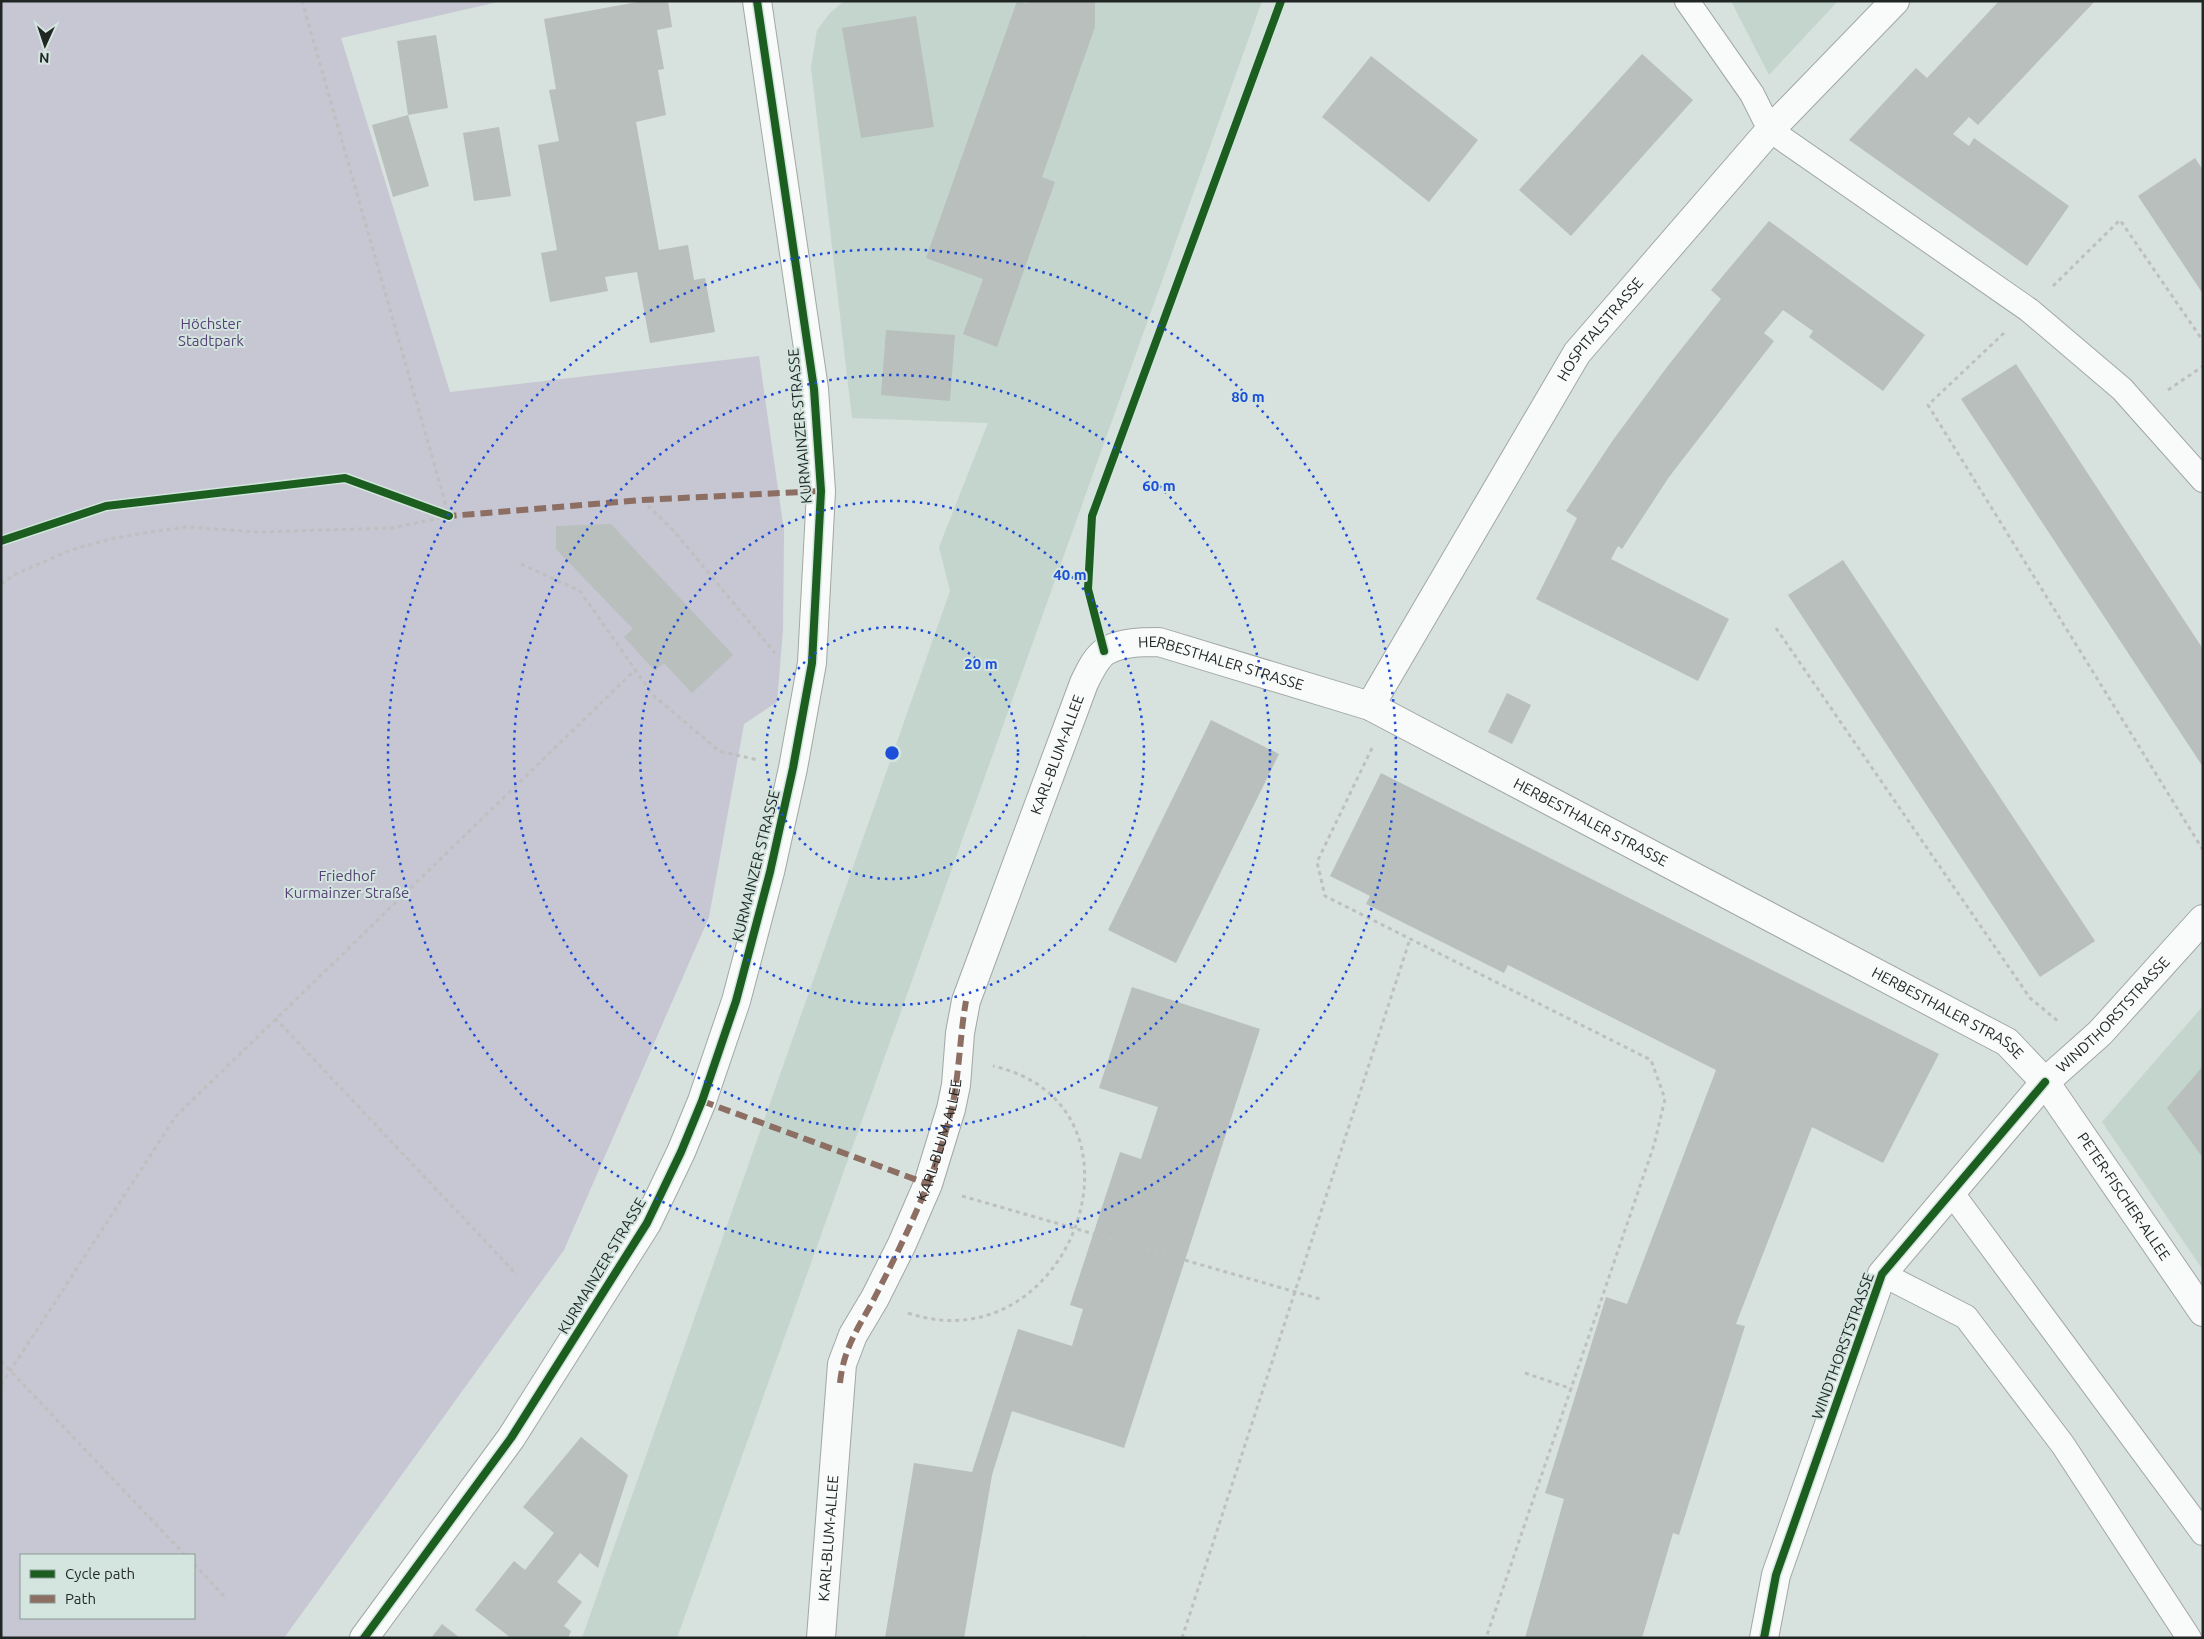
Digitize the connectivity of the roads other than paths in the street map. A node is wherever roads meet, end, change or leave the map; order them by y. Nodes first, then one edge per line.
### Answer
1 (757, 1) edge
2 (1687, 1) edge
3 (1895, 1) edge
4 (1770, 130) junction
5 (2203, 480) edge
6 (1104, 651) joint
7 (1379, 711) junction
8 (2203, 919) edge
9 (2045, 1082) junction
10 (1951, 1192) junction
11 (1882, 1274) junction
12 (2203, 1312) edge
13 (2203, 1533) edge
14 (364, 1638) edge
15 (821, 1638) edge
16 (1764, 1638) edge
17 (2189, 1638) edge

1 - 14 street, KURMAINZER STRASSE
2 - 4 lane
3 - 4 street, HOSPITALSTRASSE
4 - 5 lane
4 - 7 street, HOSPITALSTRASSE
6 - 7 street, HERBESTHALER STRASSE
6 - 15 street, KARL-BLUM-ALLEE
7 - 9 street, HERBESTHALER STRASSE
8 - 9 street, WINDTHORSTSTRASSE
9 - 10 street, WINDTHORSTSTRASSE
9 - 12 street, PETER-FISCHER-ALLEE
10 - 11 street, WINDTHORSTSTRASSE
10 - 13 lane
11 - 16 street, WINDTHORSTSTRASSE
11 - 17 lane

